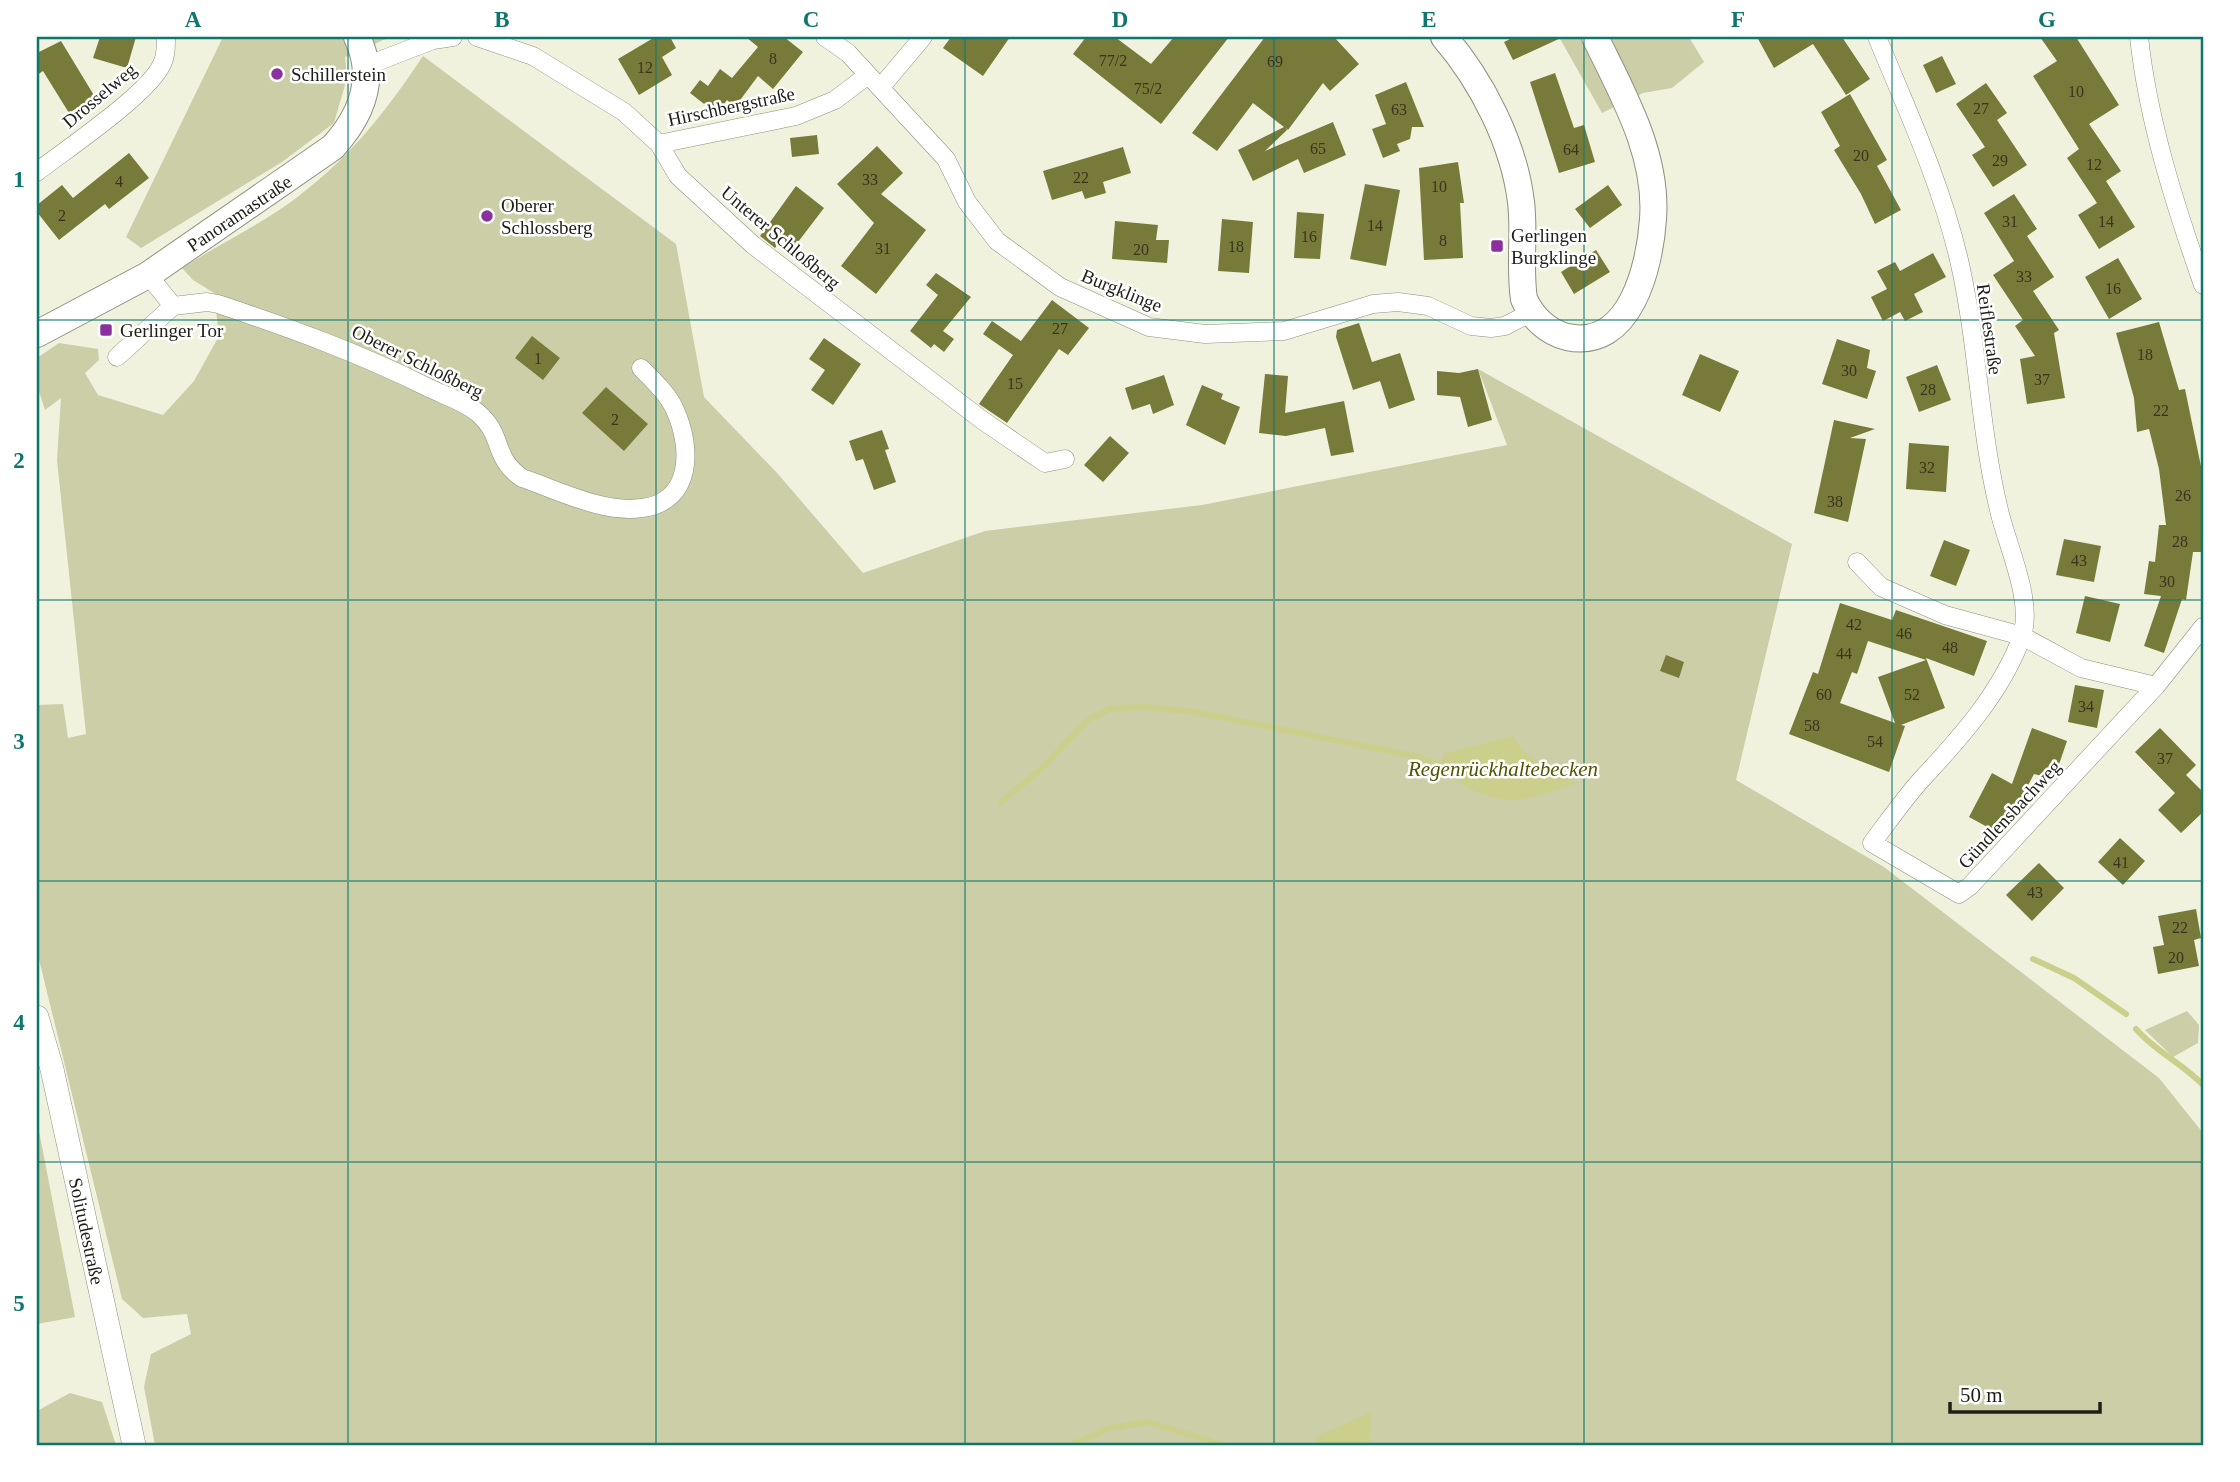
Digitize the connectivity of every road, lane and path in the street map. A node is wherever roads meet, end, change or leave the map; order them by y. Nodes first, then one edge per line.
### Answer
1 (166, 37) edge
2 (356, 37) edge
3 (453, 37) edge
4 (477, 37) edge
5 (825, 37) edge
6 (923, 37) edge
7 (1444, 37) edge
8 (1595, 37) edge
9 (1877, 37) edge
10 (2139, 37) edge
11 (366, 66) junction
12 (875, 81) junction
13 (659, 144) junction
14 (37, 172) edge
15 (148, 275) junction
16 (2203, 285) edge
17 (173, 306) junction
18 (1530, 313) junction
19 (37, 334) edge
20 (117, 357) dead end
21 (641, 368) dead end
22 (1065, 459) dead end
23 (1857, 562) dead end
24 (2203, 627) edge
25 (2022, 636) junction
26 (2156, 685) junction
27 (1872, 843) joint
28 (37, 1017) edge
29 (134, 1445) edge

1 - 14 street, Drosselweg
2 - 11 main road, Panoramastraße
3 - 11 street
4 - 13 street, Unterer Schloßberg
5 - 12 street
6 - 12 street, Hirschbergstraße
7 - 18 main road
8 - 18 main road
9 - 25 street, Reiflestraße
10 - 16 street
11 - 15 main road, Panoramastraße
12 - 13 street, Hirschbergstraße
12 - 18 street, Burgklinge
13 - 22 street, Unterer Schloßberg
15 - 17 street
15 - 19 main road, Panoramastraße
17 - 20 street
17 - 21 street, Oberer Schloßberg
23 - 25 street
24 - 26 street
25 - 26 street
25 - 27 street, Reiflestraße
26 - 27 street, Gündlensbachweg
28 - 29 street, Solitudestraße

